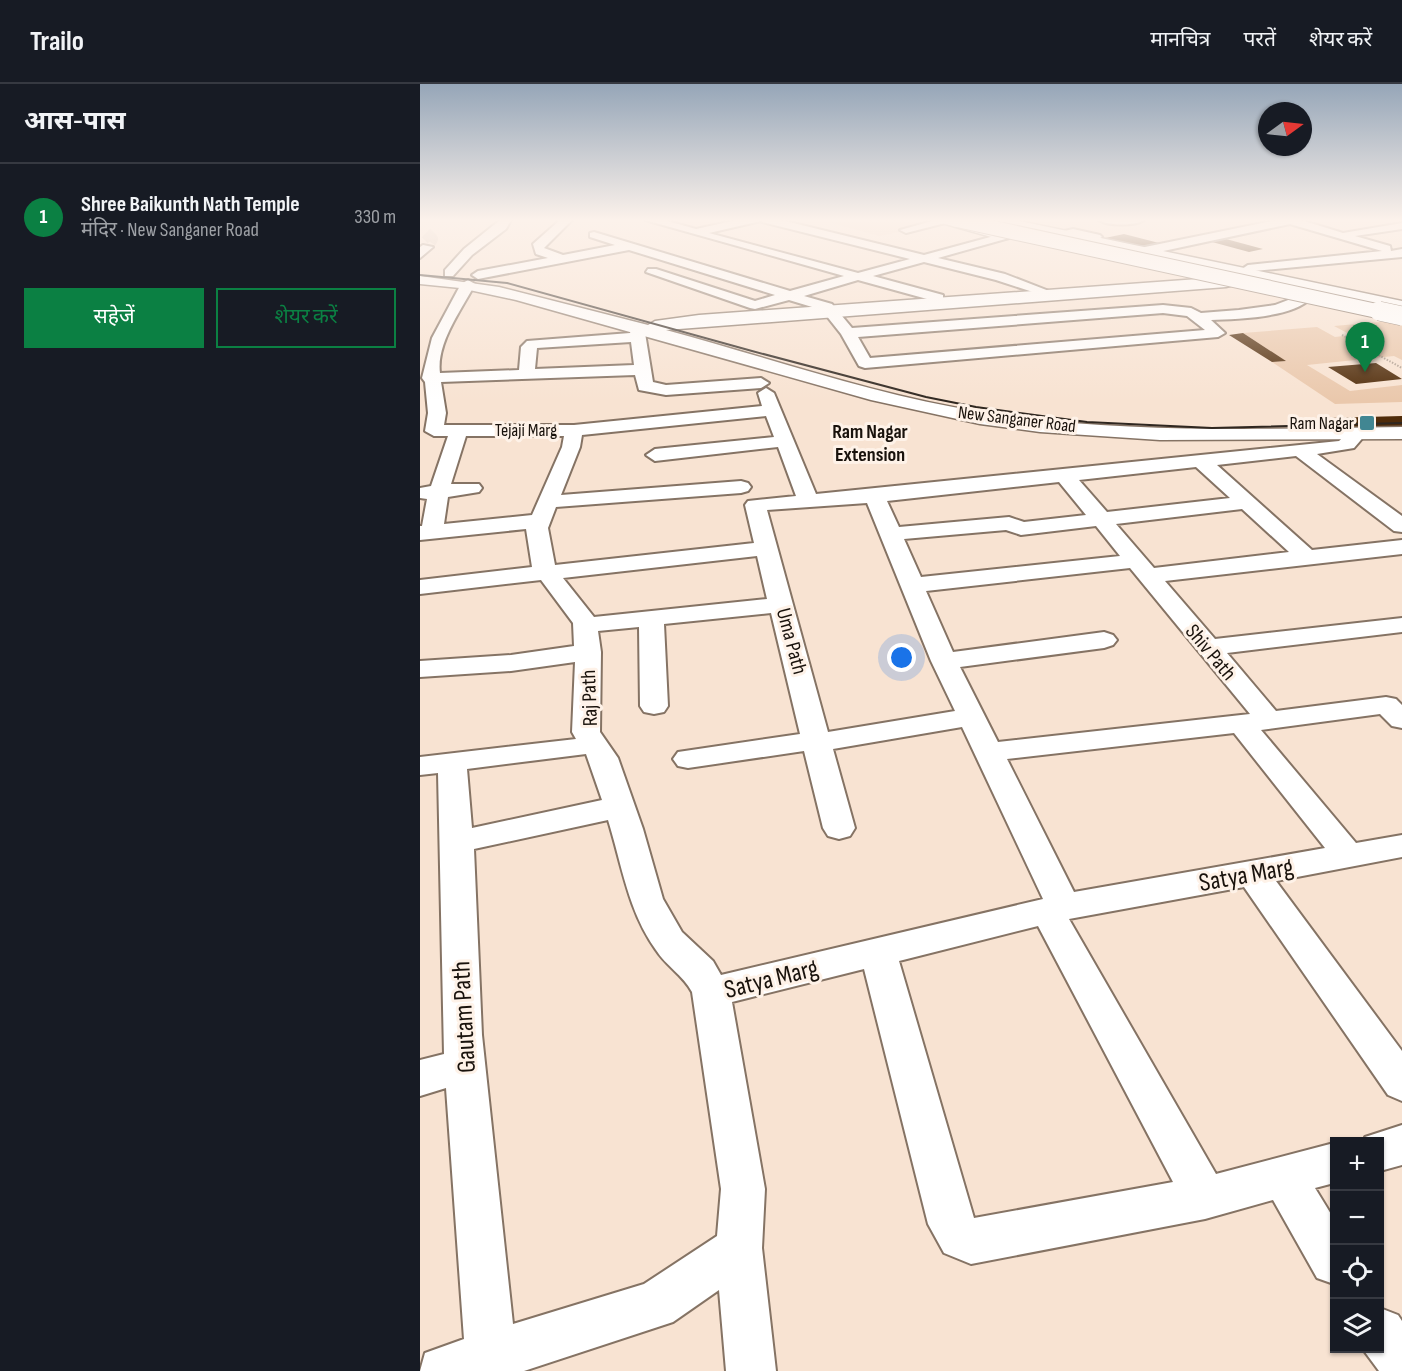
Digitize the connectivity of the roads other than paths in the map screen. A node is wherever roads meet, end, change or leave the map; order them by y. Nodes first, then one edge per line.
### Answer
1 (472, 280) edge
2 (476, 280) edge
3 (510, 280) edge
4 (678, 280) edge
5 (745, 280) edge
6 (842, 280) edge
7 (871, 280) edge
8 (1009, 280) edge
9 (1179, 280) edge
10 (1190, 280) edge
11 (1239, 280) edge
12 (1251, 280) edge
13 (1264, 280) edge
14 (1275, 280) edge
15 (1042, 291) junction
16 (792, 294) junction
17 (938, 298) junction
18 (1304, 298) junction
19 (829, 309) junction
20 (1401, 309) edge
21 (1198, 317) junction
22 (667, 322) junction
23 (641, 333) junction
24 (848, 333) junction
25 (751, 359) junction
26 (642, 370) junction
27 (526, 375) junction
28 (430, 378) junction
29 (761, 383) junction
30 (662, 390) junction
31 (773, 410) junction
32 (670, 419) junction
33 (1402, 419) edge
34 (459, 430) junction
35 (574, 430) junction
36 (427, 431) edge
37 (1402, 433) edge
38 (1357, 434) junction
39 (786, 441) junction
40 (1301, 451) junction
41 (655, 455) dead end
42 (1202, 462) junction
43 (1064, 475) junction
44 (741, 487) dead end
45 (472, 488) dead end
46 (430, 492) edge
47 (875, 496) junction
48 (1402, 499) edge
49 (808, 500) junction
50 (1248, 502) junction
51 (1373, 503) junction
52 (543, 512) junction
53 (1100, 520) junction
54 (1402, 526) edge
55 (426, 532) edge
56 (893, 534) junction
57 (1402, 547) edge
58 (767, 548) junction
59 (1307, 557) junction
60 (1141, 568) junction
61 (547, 572) junction
62 (913, 585) junction
63 (420, 587) edge
64 (782, 605) junction
65 (651, 617) junction
66 (1402, 625) edge
67 (586, 639) junction
68 (1104, 640) dead end
69 (1207, 648) junction
70 (945, 661) junction
71 (420, 669) edge
72 (654, 706) dead end
73 (971, 717) junction
74 (1402, 720) edge
75 (1255, 722) junction
76 (818, 741) junction
77 (575, 748) dead end
78 (988, 752) junction
79 (688, 759) dead end
80 (452, 761) junction
81 (420, 766) edge
82 (619, 807) junction
83 (839, 828) dead end
84 (457, 842) junction
85 (1402, 846) edge
86 (1349, 856) junction
87 (1252, 873) junction
88 (1055, 909) junction
89 (878, 952) junction
90 (711, 992) junction
91 (464, 1066) junction
92 (420, 1078) edge
93 (1402, 1083) edge
94 (1402, 1145) edge
95 (1384, 1150) edge
96 (1330, 1164) edge
97 (1283, 1177) junction
98 (1205, 1198) junction
99 (739, 1248) junction
100 (1330, 1253) edge
101 (1384, 1338) edge
102 (490, 1358) junction
103 (1402, 1359) edge
104 (443, 1371) edge
105 (751, 1371) edge

1 - 28 street, Tejaji Marg
2 - 23 main road, New Sanganer Road
3 - 22 main road, New Sanganer Road
4 - 16 street
5 - 16 street
6 - 16 street
7 - 17 street
8 - 15 street
9 - 15 main road, New Sanganer Road
10 - 19 main road, New Sanganer Road
11 - 18 main road
12 - 20 main road, bridge
13 - 20 main road
14 - 20 main road
15 - 17 main road, New Sanganer Road
16 - 19 street
17 - 19 main road, New Sanganer Road
18 - 20 main road
18 - 21 street
19 - 22 main road, New Sanganer Road
19 - 24 street
21 - 24 street
21 - 24 street
22 - 23 main road, New Sanganer Road
22 - 33 main road, New Sanganer Road
23 - 25 main road, New Sanganer Road
23 - 26 street
23 - 27 street
25 - 29 street
25 - 38 main road, New Sanganer Road
26 - 27 street
26 - 30 street
27 - 28 street
28 - 36 street, Tejaji Marg
29 - 30 street
29 - 31 street
30 - 32 street
31 - 32 street, Tejaji Marg
31 - 39 street
32 - 35 street, Tejaji Marg
34 - 35 street, Tejaji Marg
34 - 36 street, Tejaji Marg
34 - 46 street
35 - 52 street
37 - 38 main road, New Sanganer Road
38 - 40 street
39 - 41 street
39 - 49 street
40 - 42 street
40 - 51 street
42 - 43 street
42 - 50 street
43 - 47 street
43 - 53 street, Shiv Path
44 - 52 street
45 - 46 street
46 - 55 street
47 - 49 street
47 - 56 street
48 - 51 street
49 - 58 street, Uma Path
50 - 53 street
50 - 59 street
51 - 54 street
52 - 55 street
52 - 61 street
53 - 56 street
53 - 60 street, Shiv Path
56 - 62 street
57 - 59 street
58 - 61 street
58 - 64 street, Uma Path
59 - 60 street
60 - 62 street
60 - 69 street, Shiv Path
61 - 63 street
61 - 67 street
62 - 70 street
64 - 65 street
64 - 76 street, Uma Path
65 - 67 street
65 - 72 street
66 - 69 street
67 - 71 street
67 - 82 street, Raj Path
68 - 70 street
69 - 75 street, Shiv Path
70 - 73 street
73 - 76 street
73 - 78 street
74 - 75 street
75 - 78 street
75 - 86 street, Shiv Path
76 - 79 street
76 - 83 street, Uma Path
77 - 80 street
78 - 88 street
80 - 81 street
80 - 84 street, Gautam Path
82 - 84 street
82 - 90 street, Raj Path
84 - 91 street, Gautam Path
85 - 86 street, Satya Marg
86 - 87 street, Satya Marg
87 - 88 street, Satya Marg
87 - 93 street
88 - 89 street, Satya Marg
88 - 98 street
89 - 90 street, Satya Marg
89 - 98 street
90 - 99 street, Satya Marg
91 - 92 street
91 - 102 street, Gautam Path
94 - 95 street
96 - 97 street
97 - 98 street
97 - 100 street
99 - 102 street
99 - 105 street, Satya Marg
101 - 103 street
102 - 104 street

